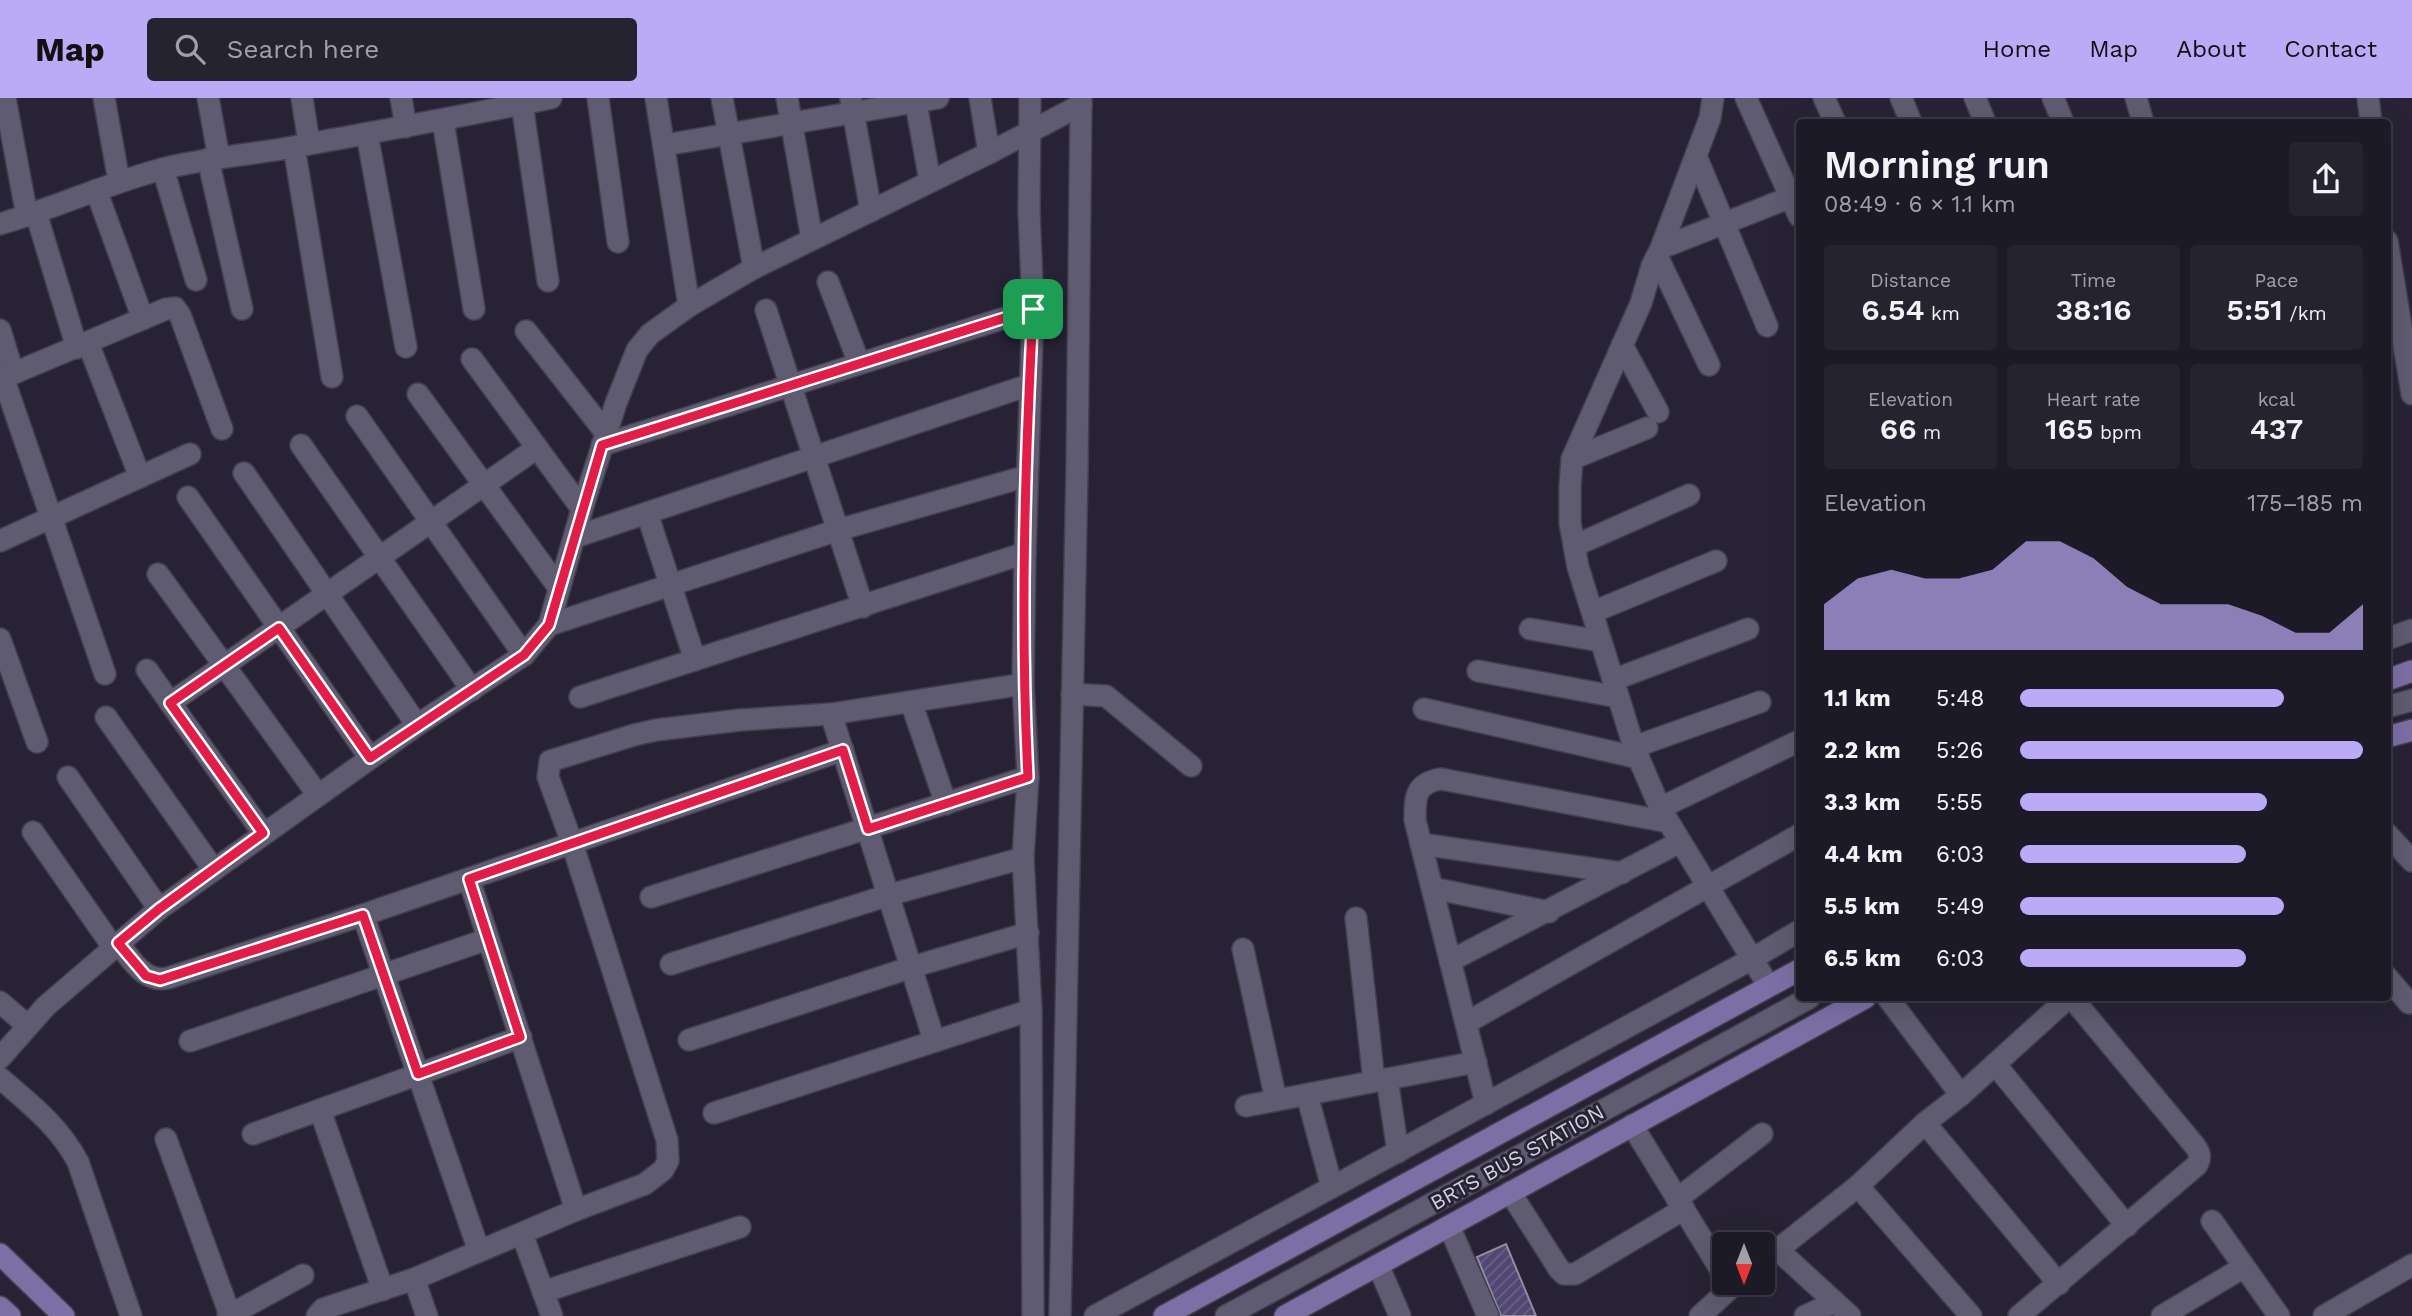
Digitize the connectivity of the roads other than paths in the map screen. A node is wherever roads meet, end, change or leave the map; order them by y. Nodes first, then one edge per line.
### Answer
1 (5, 98) edge
2 (104, 98) edge
3 (208, 98) edge
4 (302, 98) edge
5 (401, 98) edge
6 (551, 98) edge
7 (598, 98) edge
8 (656, 98) edge
9 (722, 98) edge
10 (787, 98) edge
11 (938, 98) edge
12 (980, 98) edge
13 (1030, 98) edge
14 (1713, 98) edge
15 (1746, 98) edge
16 (1824, 98) edge
17 (1901, 98) edge
18 (1975, 98) edge
19 (2053, 98) edge
20 (2136, 98) edge
21 (2368, 98) edge
22 (915, 100) edge
23 (1081, 102) edge
24 (507, 103) edge
25 (852, 105) edge
26 (1834, 119) edge
27 (1910, 119) edge
28 (1983, 119) edge
29 (2062, 119) edge
30 (2142, 119) edge
31 (2371, 119) edge
32 (443, 121) junction
33 (791, 123) junction
34 (406, 127) junction
35 (367, 134) junction
36 (727, 134) junction
37 (1028, 141) junction
38 (302, 145) junction
39 (665, 145) junction
40 (989, 153) junction
41 (1696, 156) junction
42 (214, 158) junction
43 (163, 169) junction
44 (119, 181) junction
45 (930, 181) junction
46 (96, 190) junction
47 (1796, 202) edge
48 (872, 211) junction
49 (31, 214) junction
50 (1724, 223) junction
51 (0, 224) edge
52 (812, 239) junction
53 (618, 242) dead end
54 (1659, 252) junction
55 (2391, 265) edge
56 (754, 268) junction
57 (196, 280) dead end
58 (548, 281) dead end
59 (828, 282) dead end
60 (689, 306) junction
61 (242, 309) dead end
62 (474, 309) dead end
63 (1033, 309) junction
64 (766, 310) dead end
65 (144, 319) junction
66 (1767, 326) dead end
67 (0, 330) edge
68 (526, 331) dead end
69 (83, 345) junction
70 (1622, 345) junction
71 (406, 347) dead end
72 (472, 359) dead end
73 (859, 363) junction
74 (1709, 365) dead end
75 (5, 376) edge
76 (332, 377) dead end
77 (790, 385) junction
78 (1029, 385) junction
79 (418, 394) dead end
80 (2412, 394) edge
81 (357, 416) dead end
82 (222, 429) dead end
83 (604, 439) junction
84 (301, 444) dead end
85 (537, 448) junction
86 (190, 454) dead end
87 (814, 458) junction
88 (1572, 460) junction
89 (244, 473) dead end
90 (1027, 476) junction
91 (140, 477) junction
92 (484, 485) junction
93 (1689, 495) dead end
94 (188, 497) dead end
95 (582, 509) junction
96 (647, 513) junction
97 (51, 517) junction
98 (431, 522) junction
99 (838, 530) junction
100 (575, 537) junction
101 (0, 541) edge
102 (1574, 546) junction
103 (1025, 553) junction
104 (380, 557) junction
105 (1716, 562) dead end
106 (158, 574) dead end
107 (671, 584) junction
108 (559, 588) junction
109 (327, 594) junction
110 (863, 607) junction
111 (1593, 612) junction
112 (549, 625) junction
113 (279, 628) junction
114 (1530, 629) dead end
115 (1748, 629) dead end
116 (2412, 630) edge
117 (2391, 638) edge
118 (0, 639) edge
119 (1600, 642) junction
120 (524, 655) junction
121 (695, 660) junction
122 (224, 666) junction
123 (147, 670) dead end
124 (1478, 671) dead end
125 (2412, 671) edge
126 (105, 674) dead end
127 (2391, 679) edge
128 (1023, 684) junction
129 (1616, 688) junction
130 (472, 690) junction
131 (1072, 694) junction
132 (580, 697) dead end
133 (10, 700) edge
134 (2412, 700) edge
135 (911, 702) junction
136 (1760, 702) dead end
137 (170, 703) junction
138 (2391, 706) edge
139 (1424, 709) dead end
140 (831, 714) junction
141 (106, 717) dead end
142 (417, 725) junction
143 (2412, 730) edge
144 (2391, 736) edge
145 (37, 743) dead end
146 (1796, 743) edge
147 (843, 750) junction
148 (1636, 752) junction
149 (370, 758) junction
150 (1191, 766) dead end
151 (68, 777) dead end
152 (1028, 777) junction
153 (318, 795) junction
154 (946, 804) junction
155 (1664, 815) junction
156 (868, 829) junction
157 (33, 832) dead end
158 (263, 833) junction
159 (1796, 837) edge
160 (2391, 838) edge
161 (1680, 842) junction
162 (572, 843) junction
163 (1422, 844) junction
164 (1023, 858) junction
165 (2412, 861) edge
166 (214, 870) junction
167 (1622, 873) junction
168 (469, 879) junction
169 (1708, 887) junction
170 (1432, 888) junction
171 (889, 895) junction
172 (652, 897) dead end
173 (159, 909) junction
174 (1549, 912) junction
175 (363, 915) junction
176 (1356, 918) dead end
177 (1028, 933) junction
178 (1796, 933) edge
179 (488, 939) junction
180 (116, 945) junction
181 (1243, 949) dead end
182 (1752, 959) junction
183 (1450, 961) junction
184 (671, 964) dead end
185 (912, 967) junction
186 (1796, 971) edge
187 (384, 975) junction
188 (2391, 982) edge
189 (1768, 985) junction
190 (1804, 1001) edge
191 (1859, 1001) edge
192 (1890, 1001) edge
193 (2067, 1001) edge
194 (2072, 1001) edge
195 (0, 1002) edge
196 (2409, 1003) dead end
197 (1031, 1010) junction
198 (1466, 1023) junction
199 (28, 1026) junction
200 (520, 1037) junction
201 (689, 1040) dead end
202 (934, 1040) junction
203 (190, 1041) dead end
204 (0, 1058) edge
205 (1475, 1062) junction
206 (1995, 1064) junction
207 (418, 1074) junction
208 (0, 1078) edge
209 (1381, 1080) junction
210 (1307, 1095) junction
211 (1961, 1095) junction
212 (1276, 1100) junction
213 (1486, 1104) junction
214 (1246, 1106) dead end
215 (320, 1110) junction
216 (714, 1113) dead end
217 (1925, 1123) junction
218 (1632, 1125) junction
219 (253, 1134) dead end
220 (1762, 1134) dead end
221 (166, 1139) dead end
222 (1398, 1152) junction
223 (1858, 1186) junction
224 (1332, 1187) junction
225 (1510, 1192) junction
226 (1681, 1204) junction
227 (576, 1210) junction
228 (2212, 1221) dead end
229 (1449, 1226) junction
230 (2127, 1226) junction
231 (740, 1227) dead end
232 (522, 1234) junction
233 (479, 1251) junction
234 (1775, 1252) edge
235 (1712, 1253) edge
236 (0, 1254) edge
237 (1775, 1260) edge
238 (1378, 1265) junction
239 (2412, 1265) edge
240 (2244, 1267) junction
241 (303, 1275) dead end
242 (414, 1279) junction
243 (2059, 1284) junction
244 (383, 1290) junction
245 (543, 1293) junction
246 (1720, 1295) edge
247 (0, 1307) edge
248 (1842, 1309) edge
249 (1297, 1313) edge
250 (1705, 1314) edge
251 (10, 1316) edge
252 (64, 1316) edge
253 (131, 1316) edge
254 (229, 1316) edge
255 (317, 1316) edge
256 (427, 1316) edge
257 (552, 1316) edge
258 (1033, 1316) edge
259 (1060, 1316) edge
260 (1095, 1316) edge
261 (1164, 1316) edge
262 (1226, 1316) edge
263 (1400, 1316) edge
264 (1488, 1316) edge
265 (1805, 1316) edge
266 (1971, 1316) edge
267 (2019, 1316) edge
268 (2162, 1316) edge
269 (2279, 1316) edge
270 (2324, 1316) edge

1 - 49 street
2 - 44 street
3 - 42 street
4 - 38 street
5 - 34 street
6 - 24 street
7 - 53 street
8 - 39 street
9 - 36 street
10 - 33 street
11 - 22 street
12 - 40 street
13 - 37 street
14 - 41 street
15 - 47 street
16 - 26 street
17 - 27 street
18 - 28 street
19 - 29 street
20 - 30 street
21 - 31 street
22 - 25 street
22 - 45 street
23 - 37 street
23 - 131 street
24 - 32 street
24 - 58 street
25 - 33 street
25 - 48 street
32 - 34 street
32 - 62 street
33 - 36 street
33 - 52 street
34 - 35 street
35 - 38 street
35 - 71 street
36 - 39 street
36 - 56 street
37 - 40 street
37 - 63 street
38 - 42 street
38 - 76 street
39 - 60 street
40 - 45 street
41 - 50 street
41 - 54 street
42 - 43 street
42 - 61 street
43 - 44 street
43 - 57 street
44 - 46 street
45 - 48 street
46 - 49 street
46 - 65 street
47 - 50 street
48 - 52 street
49 - 51 street
49 - 69 street
50 - 54 street
50 - 66 street
52 - 56 street
54 - 70 street
54 - 74 street
55 - 80 street
56 - 60 street
59 - 73 street
60 - 83 street
63 - 73 street
63 - 78 street
64 - 77 street
65 - 69 street
65 - 82 street
67 - 75 street
68 - 83 street
69 - 75 street
69 - 91 street
70 - 88 street
70 - 88 street
72 - 85 street
73 - 77 street
75 - 97 street
77 - 83 street
77 - 87 street
78 - 87 street
78 - 90 street
79 - 92 street
81 - 98 street
83 - 95 street
84 - 104 street
85 - 92 street
85 - 95 street
86 - 91 street
87 - 96 street
87 - 99 street
88 - 102 street
89 - 109 street
90 - 99 street
90 - 103 street
91 - 97 street
92 - 98 street
92 - 108 street
93 - 102 street
94 - 113 street
95 - 100 street
96 - 100 street
96 - 107 street
97 - 101 street
97 - 126 street
98 - 104 street
98 - 120 street
99 - 107 street
99 - 110 street
100 - 108 street
102 - 111 street
103 - 110 street
103 - 128 street
104 - 109 street
104 - 130 street
105 - 111 street
106 - 122 street
107 - 112 street
107 - 121 street
108 - 112 street
109 - 113 street
109 - 142 street
110 - 121 street
111 - 119 street
112 - 120 street
113 - 122 street
113 - 149 street
114 - 119 street
115 - 129 street
116 - 117 street
118 - 133 street
119 - 129 street
120 - 130 street
121 - 132 street
122 - 137 street
122 - 153 street
123 - 137 street
124 - 129 street
125 - 127 main road
128 - 135 street
128 - 152 street
129 - 148 street
130 - 142 street
131 - 150 street
131 - 259 street
133 - 145 street
134 - 138 street
135 - 140 street
135 - 154 street
136 - 148 street
137 - 158 street
139 - 148 street
140 - 147 street
140 - 162 street
141 - 166 street
142 - 149 street
143 - 144 main road
146 - 155 street
147 - 156 street
147 - 162 street
148 - 155 street
149 - 153 street
151 - 173 street
152 - 154 street
152 - 164 street
153 - 158 street
154 - 156 street
155 - 161 street
155 - 163 street
156 - 171 street
156 - 172 street
157 - 180 street
158 - 166 street
159 - 169 street
160 - 165 street
161 - 167 street
161 - 169 street
162 - 168 street
162 - 227 street
163 - 167 street
163 - 170 street
164 - 171 street
164 - 177 street
166 - 173 street
167 - 174 street
168 - 175 street
168 - 179 street
169 - 182 street
169 - 198 street
170 - 174 street
170 - 183 street
171 - 184 street
171 - 185 street
173 - 180 street
174 - 183 street
175 - 180 street
175 - 187 street
176 - 209 street
177 - 185 street
177 - 197 street
178 - 182 street
179 - 187 street
179 - 200 street
180 - 199 street
181 - 212 street
182 - 189 street
182 - 213 street
183 - 198 street
185 - 201 street
185 - 202 street
186 - 189 main road
187 - 203 street
187 - 207 street
188 - 196 street
189 - 261 main road
190 - 262 street, BRTS BUS STATION
191 - 218 main road
192 - 211 street
193 - 206 street
194 - 230 street
195 - 199 street
197 - 202 street
197 - 258 street
198 - 205 street
199 - 204 street
200 - 207 street
200 - 227 street
202 - 216 street
205 - 209 street
205 - 213 street
206 - 211 street
206 - 230 street
207 - 215 street
207 - 233 street
208 - 253 street
209 - 210 street
209 - 222 street
210 - 212 street
210 - 224 street
211 - 217 street
212 - 214 street
213 - 222 street
215 - 219 street
215 - 244 street
217 - 223 street
217 - 243 street
218 - 225 main road
218 - 226 street
220 - 226 street
221 - 254 street
222 - 224 street
223 - 234 street
223 - 266 street
224 - 260 street
225 - 226 street
225 - 229 main road
226 - 235 street
227 - 232 street
228 - 240 street
229 - 238 main road
229 - 264 street
230 - 243 street
231 - 245 street
232 - 233 street
232 - 245 street
233 - 242 street
236 - 252 main road
237 - 248 street
238 - 249 main road
238 - 263 street
239 - 270 street
240 - 268 street
240 - 269 street
241 - 254 street
242 - 244 street
242 - 256 street
243 - 267 street
244 - 255 street
245 - 257 street
246 - 250 street
247 - 251 main road
248 - 265 street

